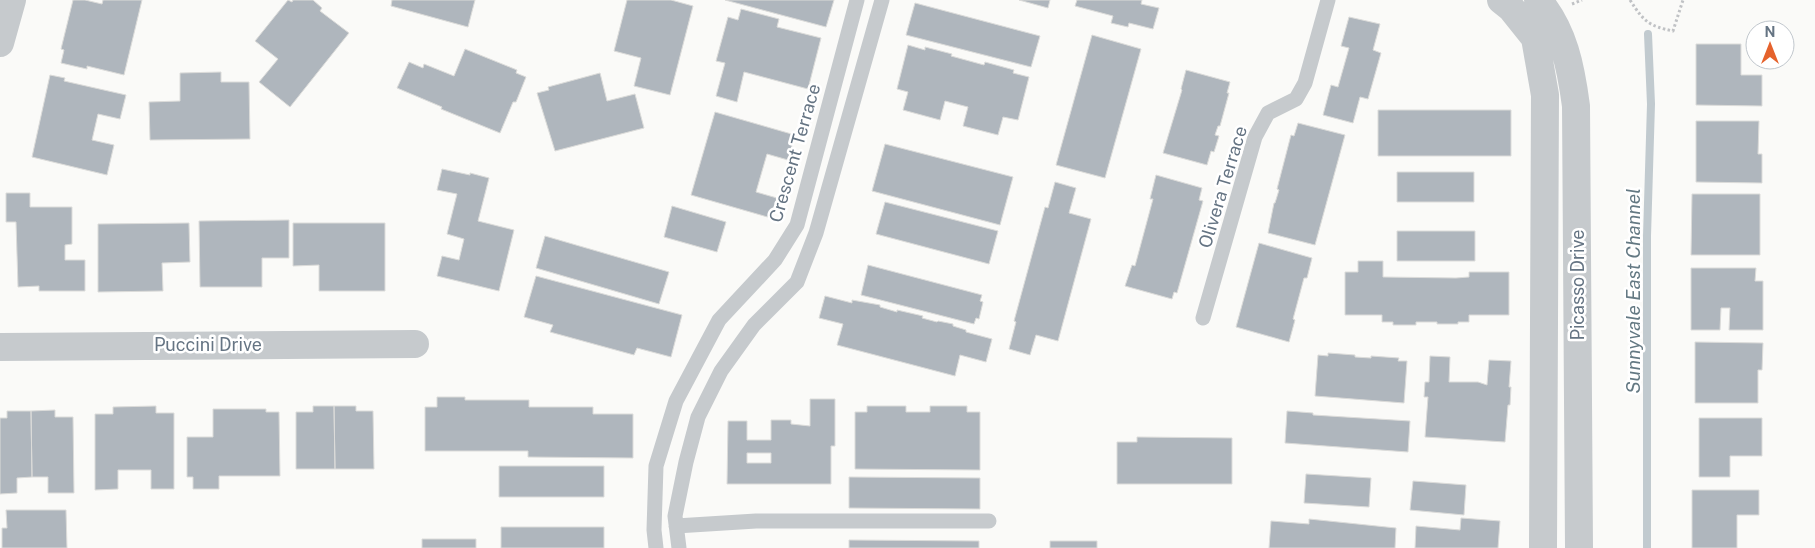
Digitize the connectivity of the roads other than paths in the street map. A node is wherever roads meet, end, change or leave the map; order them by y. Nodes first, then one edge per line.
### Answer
1 (12, 0) edge
2 (857, 0) edge
3 (882, 0) edge
4 (1328, 0) edge
5 (1501, 0) edge
6 (1538, 0) edge
7 (1545, 31) junction
8 (1, 34) edge
9 (1203, 318) dead end
10 (415, 344) dead end
11 (0, 347) edge
12 (989, 521) dead end
13 (676, 526) junction
14 (656, 548) edge
15 (679, 548) edge
16 (1543, 548) edge
17 (1579, 548) edge

1 - 8 street
2 - 14 lane, Crescent Terrace
3 - 13 lane
4 - 9 lane, Olivera Terrace
5 - 7 street
6 - 7 street
7 - 16 street, Picasso Drive
7 - 17 street, Picasso Drive
10 - 11 street, Puccini Drive
12 - 13 lane
13 - 15 lane

